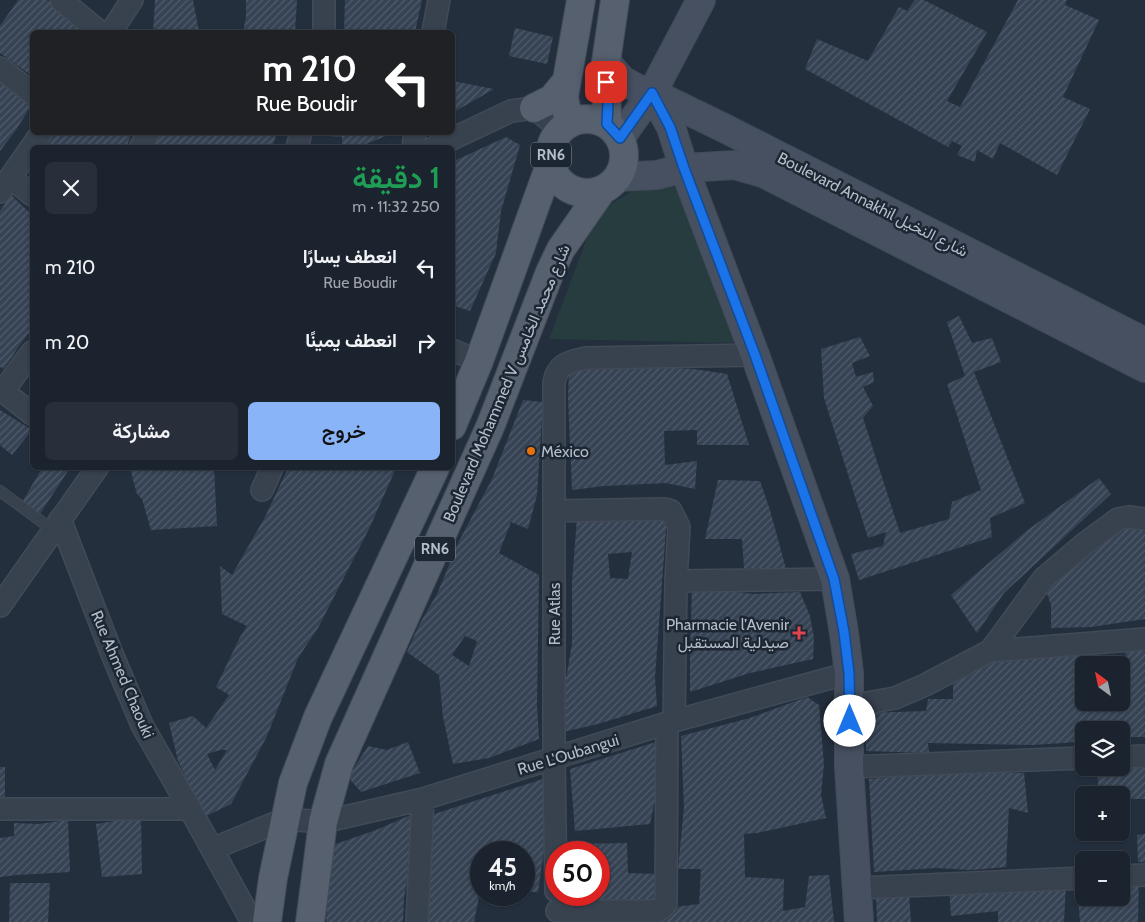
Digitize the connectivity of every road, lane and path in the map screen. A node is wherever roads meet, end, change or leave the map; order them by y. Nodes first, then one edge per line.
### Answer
1 (61, 0) edge
2 (132, 0) edge
3 (324, 0) edge
4 (440, 0) edge
5 (581, 0) edge
6 (615, 0) edge
7 (701, 0) edge
8 (98, 30) edge
9 (112, 30) edge
10 (324, 30) edge
11 (433, 30) edge
12 (606, 62) junction
13 (0, 68) edge
14 (566, 82) junction
15 (30, 91) edge
16 (652, 93) junction
17 (534, 108) junction
18 (565, 127) junction
19 (613, 131) junction
20 (439, 145) edge
21 (30, 149) edge
22 (551, 162) junction
23 (684, 168) junction
24 (610, 183) junction
25 (5, 185) edge
26 (30, 193) edge
27 (1145, 342) edge
28 (455, 351) edge
29 (30, 354) edge
30 (755, 355) junction
31 (479, 361) junction
32 (1145, 368) edge
33 (1, 390) edge
34 (30, 412) edge
35 (455, 419) edge
36 (96, 470) edge
37 (271, 470) edge
38 (434, 470) edge
39 (262, 490) dead end
40 (0, 491) edge
41 (554, 511) junction
42 (1145, 519) edge
43 (57, 524) junction
44 (834, 579) junction
45 (676, 581) junction
46 (0, 606) edge
47 (1145, 639) edge
48 (990, 651) junction
49 (849, 673) junction
50 (850, 706) junction
51 (670, 722) junction
52 (1145, 756) edge
53 (1130, 757) edge
54 (554, 758) junction
55 (1075, 758) edge
56 (849, 767) junction
57 (423, 799) junction
58 (0, 809) edge
59 (190, 809) junction
60 (286, 820) junction
61 (323, 822) junction
62 (555, 841) edge
63 (212, 849) junction
64 (1145, 875) edge
65 (1130, 876) edge
66 (1075, 878) edge
67 (858, 888) junction
68 (563, 906) edge
69 (634, 916) edge
70 (252, 922) edge
71 (267, 922) edge
72 (310, 922) edge
73 (418, 922) edge
74 (859, 922) edge

1 - 8 street
2 - 9 street
3 - 10 street
4 - 11 street
5 - 14 main road, RN6
6 - 12 main road, RN6
7 - 16 main road
12 - 16 main road, Boulevard Annakhil شارع النخيل
12 - 19 main road, RN6
13 - 15 street
14 - 17 main road
14 - 18 main road, RN6
16 - 19 main road
16 - 23 main road
16 - 27 main road, Boulevard Annakhil شارع النخيل
17 - 18 street
17 - 20 street
18 - 19 main road, RN6
18 - 22 main road, RN6
19 - 24 main road, RN6
21 - 25 street
22 - 24 main road, RN6
22 - 31 main road, Boulevard Mohammed V شارع محمد الخامس / RN6
23 - 24 main road, Boulevard Annakhil شارع النخيل
23 - 30 main road
23 - 32 main road, Boulevard Annakhil شارع النخيل
24 - 61 main road, Boulevard Mohammed V شارع محمد الخامس / RN6
25 - 26 street
28 - 31 street
29 - 33 street
30 - 41 street, Rue Atlas
30 - 44 main road
31 - 35 main road, Boulevard Mohammed V شارع محمد الخامس / RN6
33 - 34 street
36 - 43 street
37 - 39 street
38 - 60 main road, Boulevard Mohammed V شارع محمد الخامس / RN6
40 - 43 lane
41 - 45 street
41 - 54 street, Rue Atlas
42 - 48 street
43 - 46 street
43 - 59 street, Rue Ahmed Chaouki
44 - 45 street
44 - 49 main road
45 - 51 street
47 - 48 street
48 - 50 street
49 - 50 main road
49 - 51 street, Rue L'Oubangui
50 - 56 main road
51 - 54 street, Rue L'Oubangui
51 - 69 street
52 - 53 street
54 - 57 street, Rue L'Oubangui
54 - 62 street, Rue Atlas
55 - 56 street
56 - 67 main road
57 - 61 street, Rue L'Oubangui
57 - 73 street
58 - 59 street
59 - 63 street, Rue Ahmed Chaouki
60 - 61 street, Rue L'Oubangui
60 - 63 street
60 - 71 main road, Boulevard Mohammed V شارع محمد الخامس / RN6
61 - 72 main road, Boulevard Mohammed V شارع محمد الخامس / RN6
63 - 70 street, Rue Ahmed Chaouki
64 - 65 street
66 - 67 street
67 - 74 main road
68 - 69 street

